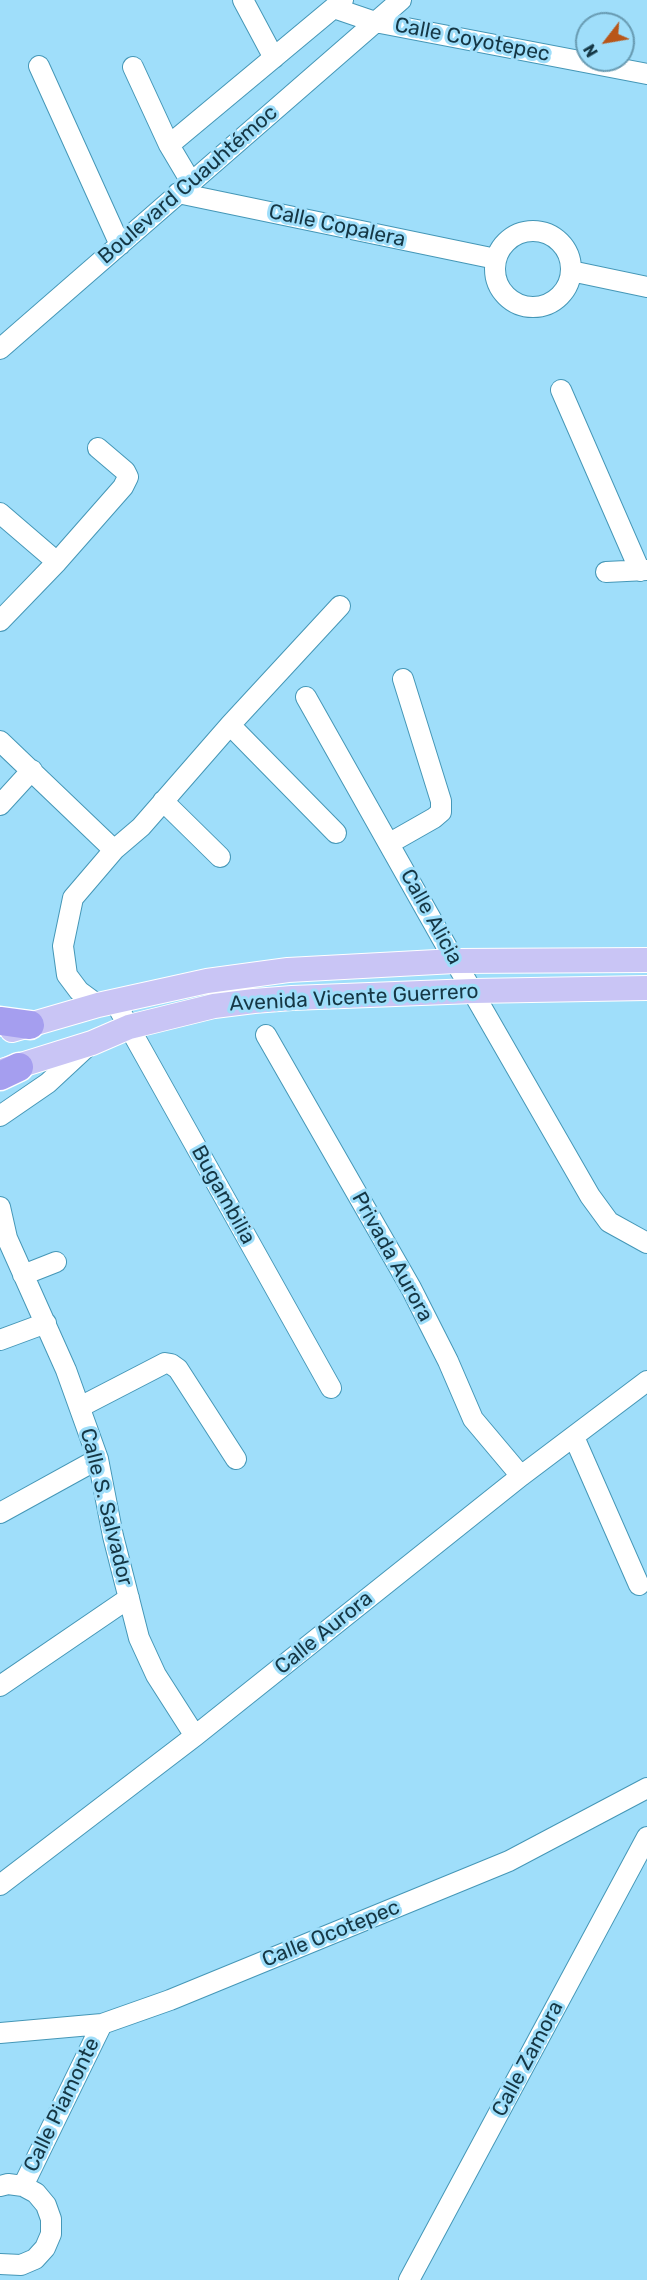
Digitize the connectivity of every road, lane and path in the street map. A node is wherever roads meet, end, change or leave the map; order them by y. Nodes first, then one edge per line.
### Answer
1 (243, 0) edge
2 (401, 0) edge
3 (339, 4) edge
4 (375, 22) junction
5 (274, 58) junction
6 (39, 66) dead end
7 (133, 67) dead end
8 (647, 74) edge
9 (170, 145) junction
10 (184, 187) junction
11 (120, 245) junction
12 (496, 259) junction
13 (571, 271) junction
14 (647, 287) edge
15 (0, 349) edge
16 (561, 390) dead end
17 (98, 448) dead end
18 (0, 513) edge
19 (57, 562) junction
20 (644, 570) edge
21 (606, 572) dead end
22 (340, 606) dead end
23 (0, 621) edge
24 (403, 679) dead end
25 (306, 697) dead end
26 (230, 725) junction
27 (0, 741) edge
28 (33, 770) junction
29 (163, 801) junction
30 (0, 806) edge
31 (336, 833) dead end
32 (390, 843) junction
33 (114, 850) junction
34 (220, 857) dead end
35 (647, 960) edge
36 (455, 961) junction
37 (647, 988) edge
38 (473, 991) junction
39 (107, 1004) junction
40 (0, 1021) edge
41 (30, 1025) junction
42 (129, 1028) junction
43 (0, 1033) edge
44 (266, 1035) dead end
45 (92, 1042) junction
46 (6, 1072) edge
47 (0, 1116) edge
48 (0, 1207) edge
49 (647, 1243) edge
50 (56, 1262) dead end
51 (23, 1275) junction
52 (46, 1323) junction
53 (0, 1340) edge
54 (647, 1381) edge
55 (331, 1388) dead end
56 (80, 1407) junction
57 (574, 1437) junction
58 (98, 1459) junction
59 (236, 1459) dead end
60 (521, 1476) junction
61 (0, 1513) edge
62 (639, 1585) dead end
63 (129, 1598) junction
64 (0, 1686) edge
65 (195, 1736) junction
66 (647, 1788) edge
67 (647, 1838) edge
68 (0, 1885) edge
69 (102, 2024) junction
70 (0, 2032) edge
71 (0, 2186) edge
72 (23, 2186) junction
73 (0, 2264) edge
74 (25, 2273) edge
75 (409, 2280) edge

1 - 5 street
2 - 4 street, Boulevard Cuauhtémoc
3 - 4 street, Calle Coyotepec
3 - 5 street
4 - 8 street, Calle Coyotepec
4 - 10 street, Boulevard Cuauhtémoc
5 - 9 street
6 - 11 street
7 - 9 street
9 - 10 street
10 - 11 street, Boulevard Cuauhtémoc
10 - 12 street, Calle Copalera
11 - 15 street, Boulevard Cuauhtémoc
12 - 13 street
12 - 13 street
13 - 14 street
16 - 20 street
17 - 19 street
18 - 19 street
19 - 23 street
20 - 21 street
22 - 26 street
24 - 32 street
25 - 32 street, Calle Alicia
26 - 29 street
26 - 31 street
27 - 28 street
28 - 30 street
28 - 33 street
29 - 33 street
29 - 34 street
32 - 36 street, Calle Alicia
33 - 39 street
35 - 36 main road, Avenida Vicente Guerrero
36 - 38 street, Calle Alicia
36 - 39 main road, Avenida Vicente Guerrero
37 - 38 main road, Avenida Vicente Guerrero
38 - 42 main road, Avenida Vicente Guerrero
38 - 49 street, Calle Alicia
39 - 41 main road, Avenida Vicente Guerrero
39 - 42 street, Bugambilia
40 - 41 highway
41 - 43 main road, Avenida Vicente Guerrero
42 - 45 main road, Avenida Vicente Guerrero
42 - 55 street, Bugambilia
44 - 60 street, Privada Aurora
45 - 46 main road, Avenida Vicente Guerrero
45 - 47 street
48 - 51 street, Calle S. Salvador
50 - 51 street
51 - 52 street, Calle S. Salvador
52 - 53 street
52 - 56 street, Calle S. Salvador
54 - 57 street, Calle Aurora
56 - 58 street, Calle S. Salvador
56 - 59 street
57 - 60 street, Calle Aurora
57 - 62 street
58 - 61 street
58 - 63 street, Calle S. Salvador
60 - 65 street, Calle Aurora
63 - 64 street
63 - 65 street, Calle S. Salvador
65 - 68 street, Calle Aurora
66 - 69 street, Calle Ocotepec
67 - 75 street, Calle Zamora
69 - 70 street, Calle Ocotepec
69 - 72 street, Calle Piamonte
71 - 72 street
72 - 74 street
73 - 74 street

